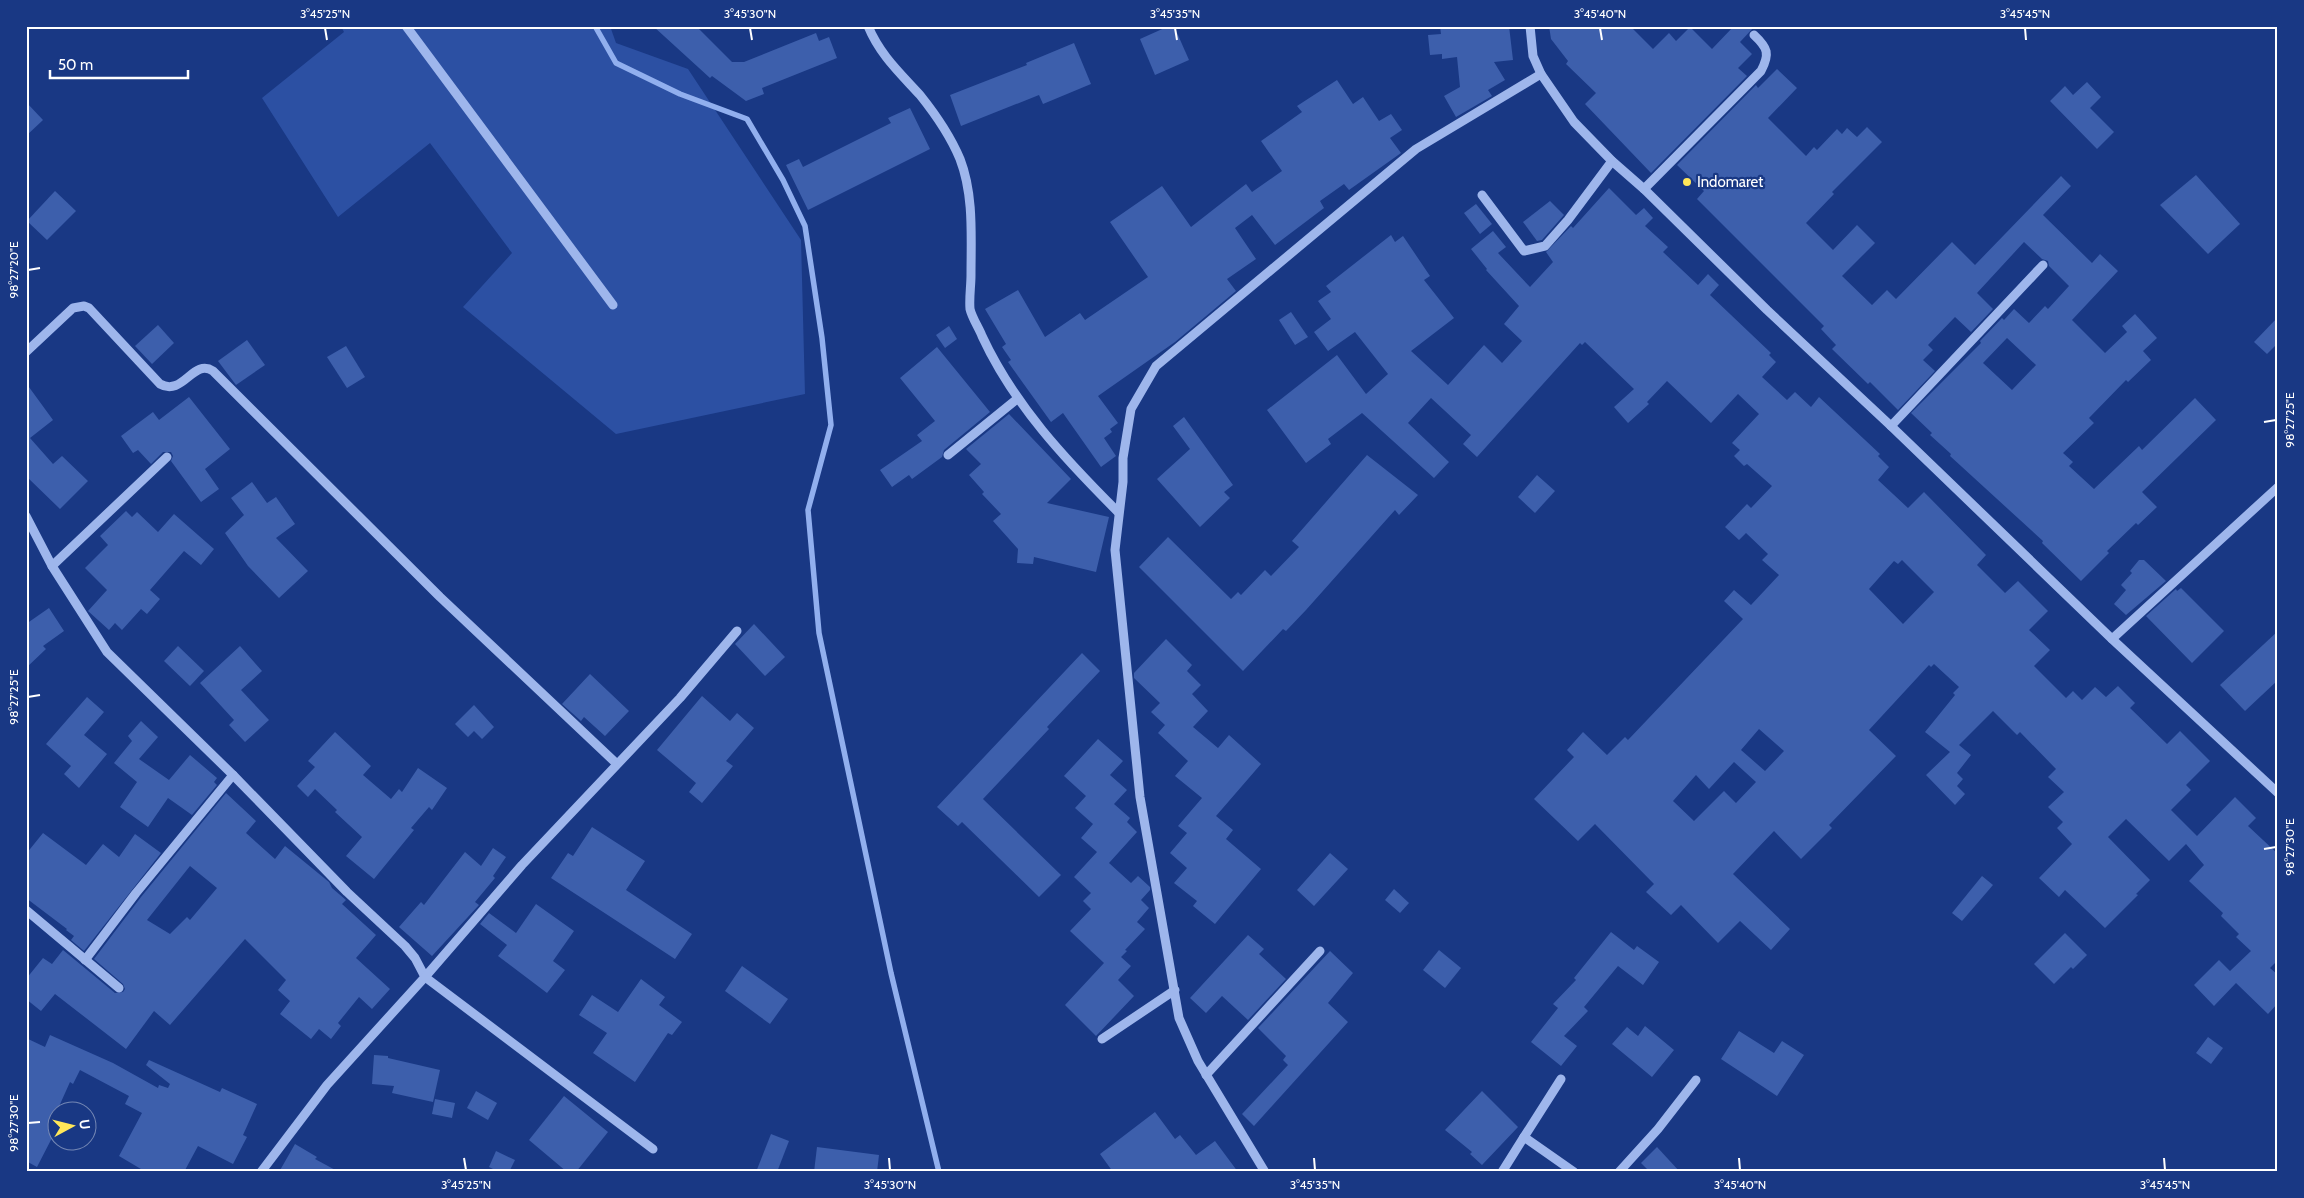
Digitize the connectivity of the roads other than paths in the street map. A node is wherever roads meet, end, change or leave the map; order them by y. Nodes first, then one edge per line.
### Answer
1 (406, 26) edge
2 (868, 26) edge
3 (1530, 26) edge
4 (1754, 35) dead end
5 (1541, 74) junction
6 (1612, 162) junction
7 (1644, 189) junction
8 (1482, 195) dead end
9 (2043, 265) dead end
10 (613, 305) dead end
11 (26, 352) edge
12 (1017, 398) junction
13 (1891, 426) junction
14 (948, 455) dead end
15 (167, 457) dead end
16 (2278, 488) edge
17 (1118, 512) junction
18 (26, 516) edge
19 (52, 566) junction
20 (737, 631) dead end
21 (2112, 639) junction
22 (617, 764) junction
23 (233, 775) junction
24 (2278, 793) edge
25 (26, 910) edge
26 (1320, 951) dead end
27 (85, 960) junction
28 (426, 977) junction
29 (119, 988) dead end
30 (1175, 990) junction
31 (1102, 1039) dead end
32 (1206, 1075) junction
33 (1561, 1079) dead end
34 (1696, 1080) dead end
35 (1524, 1137) junction
36 (653, 1149) dead end
37 (261, 1172) edge
38 (1265, 1172) edge
39 (1502, 1172) edge
40 (1574, 1172) edge
41 (1619, 1172) edge

1 - 10 street
2 - 12 street
3 - 5 street
4 - 7 street
5 - 6 street
5 - 17 street
6 - 7 street
6 - 8 street
7 - 13 street
9 - 13 street
11 - 22 street
12 - 14 street
12 - 17 street
13 - 21 street
15 - 19 street
16 - 21 street
17 - 30 street
18 - 19 street
19 - 23 street
20 - 22 street
21 - 24 street
22 - 28 street
23 - 27 street
23 - 28 street
25 - 27 street
26 - 32 street
27 - 29 street
28 - 36 street
28 - 37 street
30 - 31 street
30 - 32 street
32 - 38 street
33 - 35 street
34 - 41 street
35 - 39 street
35 - 40 street

